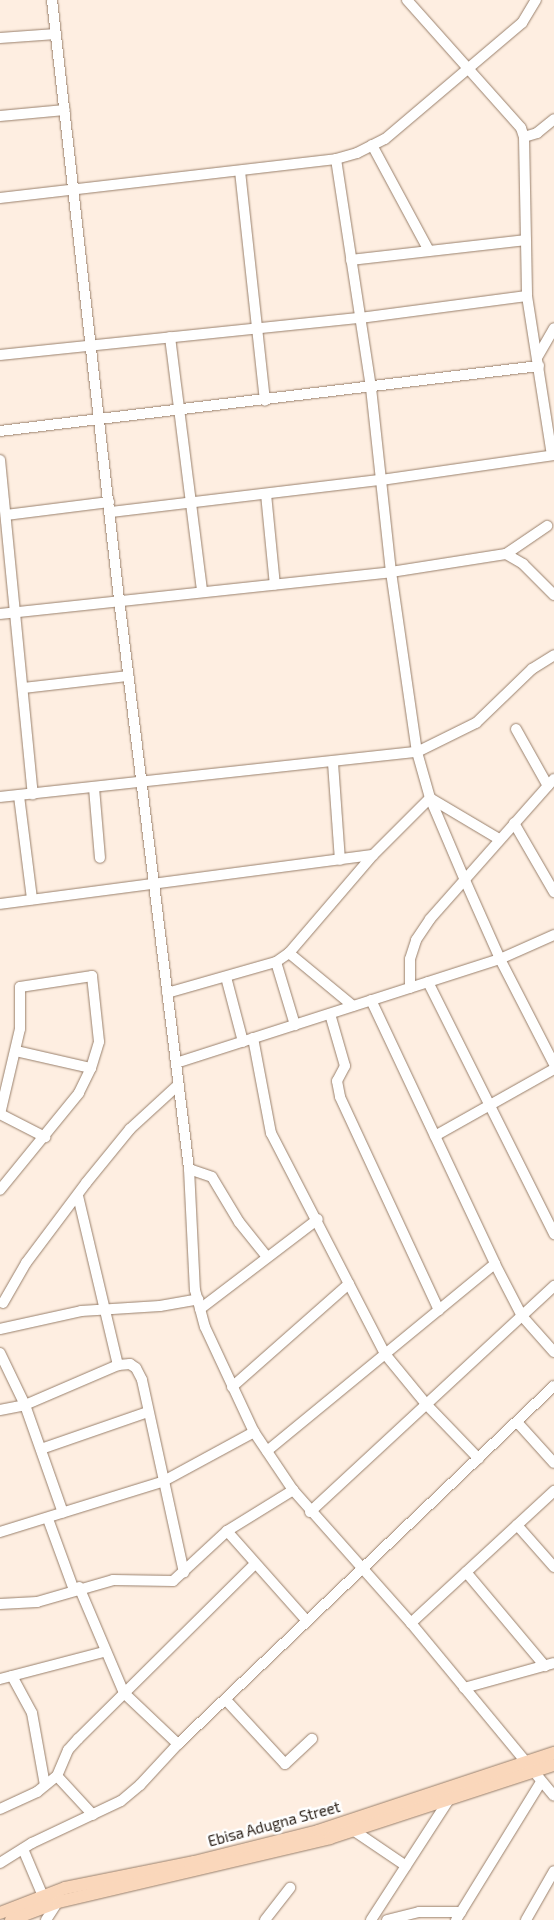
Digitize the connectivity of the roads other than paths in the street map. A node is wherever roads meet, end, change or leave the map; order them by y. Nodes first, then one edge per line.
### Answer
1 (52, 0) edge
2 (407, 0) edge
3 (536, 0) edge
4 (56, 34) junction
5 (0, 38) edge
6 (469, 68) junction
7 (65, 110) junction
8 (0, 116) edge
9 (554, 119) edge
10 (524, 137) junction
11 (372, 145) junction
12 (336, 159) junction
13 (240, 171) junction
14 (73, 190) junction
15 (0, 198) edge
16 (526, 240) junction
17 (429, 251) junction
18 (351, 260) junction
19 (527, 296) junction
20 (360, 318) junction
21 (257, 328) junction
22 (554, 328) edge
23 (170, 337) junction
24 (91, 345) junction
25 (0, 355) edge
26 (538, 361) junction
27 (371, 388) junction
28 (265, 401) junction
29 (179, 411) junction
30 (100, 420) junction
31 (0, 431) edge
32 (553, 455) edge
33 (0, 460) edge
34 (381, 480) junction
35 (266, 494) junction
36 (191, 503) junction
37 (110, 508) junction
38 (6, 514) junction
39 (546, 526) dead end
40 (506, 554) junction
41 (392, 572) junction
42 (275, 585) junction
43 (202, 592) junction
44 (554, 595) edge
45 (119, 599) junction
46 (17, 612) junction
47 (0, 614) edge
48 (554, 655) edge
49 (128, 676) junction
50 (24, 688) junction
51 (516, 729) dead end
52 (417, 752) junction
53 (333, 764) junction
54 (551, 782) edge
55 (142, 783) junction
56 (94, 788) junction
57 (33, 794) junction
58 (19, 796) junction
59 (0, 798) edge
60 (430, 798) junction
61 (514, 823) junction
62 (500, 839) junction
63 (373, 855) junction
64 (100, 858) dead end
65 (340, 860) junction
66 (464, 878) junction
67 (154, 886) junction
68 (554, 892) edge
69 (32, 900) junction
70 (0, 904) edge
71 (554, 935) edge
72 (289, 953) junction
73 (500, 959) junction
74 (276, 962) junction
75 (226, 977) junction
76 (428, 982) junction
77 (410, 988) junction
78 (168, 993) junction
79 (372, 1000) junction
80 (353, 1006) junction
81 (330, 1014) junction
82 (295, 1025) junction
83 (253, 1038) junction
84 (243, 1042) junction
85 (16, 1051) junction
86 (176, 1063) junction
87 (554, 1064) edge
88 (92, 1068) junction
89 (554, 1069) edge
90 (178, 1085) junction
91 (489, 1106) junction
92 (0, 1114) edge
93 (434, 1136) junction
94 (44, 1137) junction
95 (189, 1169) junction
96 (0, 1190) edge
97 (78, 1196) junction
98 (318, 1219) junction
99 (554, 1234) edge
100 (267, 1257) junction
101 (495, 1264) junction
102 (349, 1284) junction
103 (554, 1286) edge
104 (2, 1302) dead end
105 (199, 1304) junction
106 (103, 1310) junction
107 (439, 1310) junction
108 (522, 1316) junction
109 (0, 1329) edge
110 (0, 1352) edge
111 (554, 1352) edge
112 (385, 1354) junction
113 (118, 1365) junction
114 (554, 1386) edge
115 (232, 1388) junction
116 (426, 1404) junction
117 (25, 1405) junction
118 (0, 1410) edge
119 (148, 1412) junction
120 (517, 1422) junction
121 (254, 1432) junction
122 (42, 1449) junction
123 (266, 1451) junction
124 (479, 1458) junction
125 (554, 1463) edge
126 (162, 1482) junction
127 (293, 1490) junction
128 (554, 1491) edge
129 (310, 1512) junction
130 (63, 1513) junction
131 (48, 1519) junction
132 (517, 1525) junction
133 (228, 1531) junction
134 (0, 1532) edge
135 (255, 1564) junction
136 (363, 1568) junction
137 (554, 1568) edge
138 (184, 1572) junction
139 (466, 1572) junction
140 (76, 1588) junction
141 (0, 1604) edge
142 (307, 1620) junction
143 (411, 1623) junction
144 (104, 1652) junction
145 (549, 1665) edge
146 (12, 1676) junction
147 (0, 1679) edge
148 (464, 1688) junction
149 (124, 1693) junction
150 (226, 1700) junction
151 (312, 1739) dead end
152 (178, 1744) junction
153 (554, 1753) edge
154 (523, 1762) junction
155 (554, 1765) edge
156 (57, 1776) junction
157 (537, 1777) junction
158 (45, 1785) junction
159 (554, 1796) edge
160 (450, 1798) junction
161 (0, 1809) edge
162 (93, 1815) junction
163 (354, 1830) junction
164 (23, 1849) junction
165 (0, 1864) edge
166 (406, 1866) junction
167 (554, 1871) edge
168 (64, 1888) junction
169 (290, 1888) dead end
170 (42, 1894) junction
171 (58, 1902) junction
172 (0, 1913) edge
173 (458, 1916) edge
174 (11, 1920) edge
175 (46, 1920) edge
176 (265, 1920) edge
177 (371, 1920) edge
178 (387, 1920) edge
179 (526, 1920) edge

1 - 4 street
2 - 6 street
3 - 6 street
4 - 5 street
4 - 7 street
6 - 10 street
6 - 11 street
7 - 8 street
7 - 14 street
9 - 10 street
10 - 16 street
11 - 12 street
11 - 17 street
12 - 13 street
12 - 18 street
13 - 14 street
13 - 21 street
14 - 15 street
14 - 24 street
16 - 17 street
16 - 19 street
17 - 18 street
18 - 20 street
19 - 20 street
19 - 26 street
20 - 21 street
20 - 27 street
21 - 23 street
21 - 28 street
22 - 26 street
23 - 24 street
23 - 29 street
24 - 25 street
24 - 30 street
26 - 27 street
26 - 32 street
27 - 28 street
27 - 34 street
28 - 29 street
29 - 30 street
29 - 36 street
30 - 31 street
30 - 37 street
32 - 34 street
33 - 38 street
34 - 35 street
34 - 41 street
35 - 36 street
35 - 42 street
36 - 37 street
36 - 43 street
37 - 38 street
37 - 45 street
38 - 46 street
39 - 40 street
40 - 41 street
40 - 44 street
41 - 42 street
41 - 52 street
42 - 43 street
43 - 45 street
45 - 46 street
45 - 49 street
46 - 47 street
46 - 50 street
48 - 52 street
49 - 50 street
49 - 55 street
50 - 57 street
51 - 54 street
52 - 53 street
52 - 60 street
53 - 55 street
53 - 65 street
54 - 61 street
55 - 56 street
55 - 67 street
56 - 57 street
56 - 64 street
57 - 58 street
58 - 59 street
58 - 69 street
60 - 62 street
60 - 63 street
60 - 66 street
61 - 62 street
61 - 68 street
62 - 66 street
63 - 65 street
63 - 72 street
65 - 67 street
66 - 73 street
66 - 77 street
67 - 69 street
67 - 78 street
69 - 70 street
71 - 73 street
72 - 74 street
72 - 80 street
73 - 76 street
73 - 87 street
74 - 75 street
74 - 82 street
75 - 78 street
75 - 84 street
76 - 77 street
76 - 91 street
77 - 79 street
78 - 86 street
79 - 80 street
79 - 93 street
80 - 81 street
81 - 82 street
81 - 107 street
82 - 83 street
83 - 84 street
83 - 98 street
84 - 86 street
85 - 88 street
85 - 88 street
85 - 92 street
86 - 90 street
88 - 94 street
89 - 91 street
90 - 95 street
90 - 97 street
91 - 93 street
91 - 99 street
92 - 94 street
93 - 101 street
94 - 96 street
95 - 100 street
95 - 105 street
97 - 104 street
97 - 106 street
98 - 100 street
98 - 102 street
100 - 105 street
101 - 107 street
101 - 108 street
102 - 112 street
102 - 115 street
103 - 108 street
105 - 106 street
105 - 115 street
106 - 109 street
106 - 113 street
107 - 112 street
108 - 111 street
108 - 116 street
110 - 117 street
112 - 116 street
112 - 123 street
113 - 117 street
113 - 119 street
114 - 120 street
115 - 121 street
116 - 124 street
116 - 129 street
117 - 118 street
117 - 122 street
119 - 122 street
119 - 126 street
120 - 124 street
120 - 125 street
121 - 123 street
121 - 126 street
122 - 130 street
123 - 127 street
124 - 136 street
126 - 130 street
126 - 138 street
127 - 129 street
127 - 133 street
128 - 132 street
129 - 136 street
130 - 131 street
131 - 134 street
131 - 140 street
132 - 137 street
132 - 139 street
133 - 135 street
133 - 138 street
135 - 142 street
135 - 149 street
136 - 142 street
136 - 143 street
138 - 140 street
139 - 143 street
139 - 145 street
140 - 141 street
140 - 144 street
142 - 150 street
143 - 148 street
144 - 146 street
144 - 149 street
145 - 148 street
146 - 147 street
146 - 158 street
148 - 154 street
149 - 152 street
149 - 156 street
150 - 151 street
150 - 152 street
152 - 162 street
153 - 154 main road, Ebisa Adugna Street
154 - 157 street
154 - 168 main road, Ebisa Adugna Street
155 - 157 main road, Ebisa Adugna Street
156 - 158 street
156 - 162 street
157 - 159 street
157 - 160 main road, Ebisa Adugna Street
157 - 173 street
158 - 161 street
160 - 163 main road, Ebisa Adugna Street
160 - 166 street
162 - 164 street
163 - 166 street
163 - 171 main road, Ebisa Adugna Street
164 - 165 street
164 - 170 street
166 - 177 street
167 - 179 street
168 - 170 main road, Ebisa Adugna Street
168 - 171 street
169 - 176 street
170 - 172 main road, Ebisa Adugna Street
171 - 174 main road, Ebisa Adugna Street
171 - 175 street
173 - 178 street

